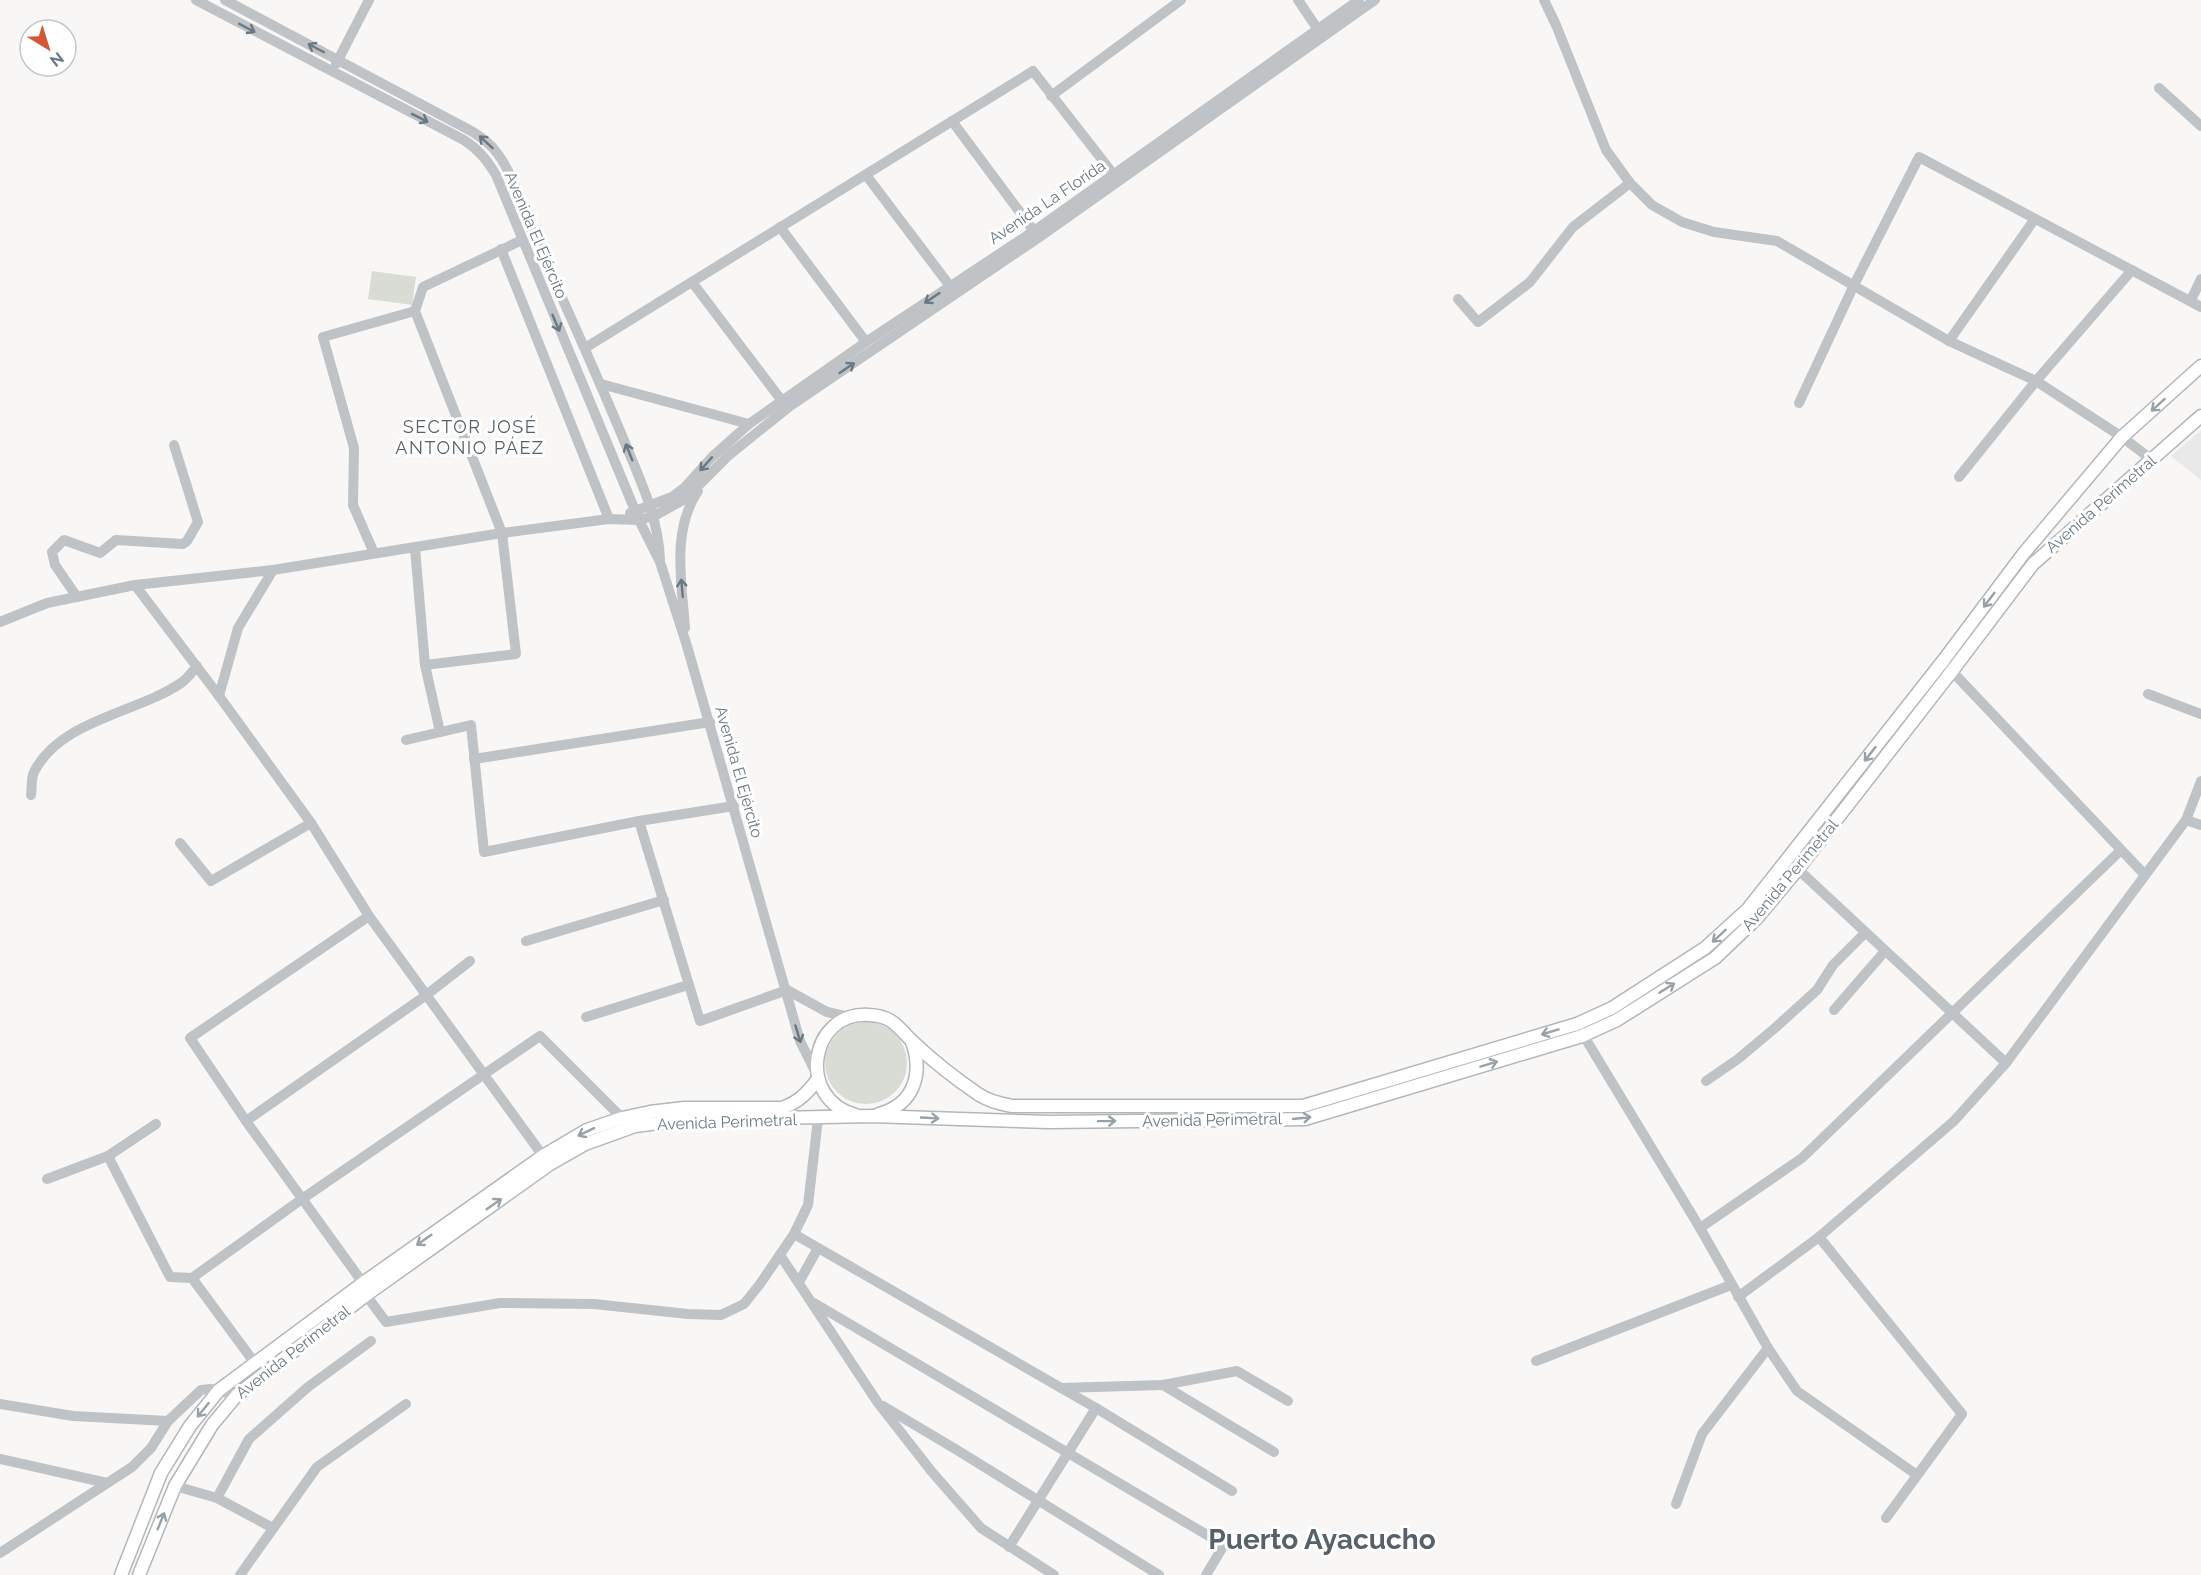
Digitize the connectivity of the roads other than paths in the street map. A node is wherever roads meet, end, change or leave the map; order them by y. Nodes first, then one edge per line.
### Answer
1 (196, 0) edge
2 (225, 0) edge
3 (369, 0) edge
4 (1181, 0) edge
5 (1298, 0) edge
6 (1359, 0) edge
7 (1375, 0) edge
8 (1544, 0) edge
9 (1321, 34) junction
10 (338, 60) junction
11 (332, 73) junction
12 (2159, 88) dead end
13 (1051, 96) junction
14 (952, 121) junction
15 (2201, 126) edge
16 (866, 175) junction
17 (1114, 175) junction
18 (1630, 183) junction
19 (2034, 220) junction
20 (780, 227) junction
21 (1034, 231) junction
22 (522, 240) junction
23 (501, 249) junction
24 (2132, 270) junction
25 (2201, 279) edge
26 (692, 282) junction
27 (1854, 285) junction
28 (950, 286) junction
29 (1458, 299) dead end
30 (2191, 300) junction
31 (2201, 307) edge
32 (415, 311) junction
33 (1949, 341) junction
34 (866, 342) junction
35 (585, 348) junction
36 (2201, 366) edge
37 (2036, 381) junction
38 (601, 384) junction
39 (782, 401) junction
40 (1799, 403) dead end
41 (2201, 416) edge
42 (749, 424) junction
43 (2122, 437) junction
44 (174, 445) dead end
45 (2151, 459) junction
46 (1959, 477) dead end
47 (706, 480) junction
48 (652, 511) junction
49 (637, 515) junction
50 (609, 519) junction
51 (502, 533) junction
52 (415, 548) junction
53 (374, 553) junction
54 (660, 562) junction
55 (273, 570) junction
56 (135, 585) junction
57 (77, 597) junction
58 (0, 621) edge
59 (687, 646) junction
60 (1943, 661) junction
61 (425, 665) junction
62 (197, 666) junction
63 (1952, 671) junction
64 (2148, 693) dead end
65 (219, 696) junction
66 (2201, 714) edge
67 (710, 722) junction
68 (440, 732) junction
69 (406, 740) dead end
70 (474, 759) junction
71 (2201, 781) edge
72 (31, 795) dead end
73 (734, 806) junction
74 (639, 820) junction
75 (2186, 820) junction
76 (310, 823) junction
77 (2201, 825) edge
78 (180, 843) dead end
79 (2120, 851) junction
80 (1787, 859) junction
81 (1798, 869) junction
82 (2145, 875) junction
83 (664, 900) junction
84 (369, 916) junction
85 (1865, 933) junction
86 (526, 941) dead end
87 (1885, 951) junction
88 (470, 961) dead end
89 (688, 985) junction
90 (787, 990) junction
91 (425, 996) junction
92 (1834, 1010) dead end
93 (1951, 1013) junction
94 (586, 1017) dead end
95 (850, 1017) junction
96 (1577, 1024) junction
97 (1582, 1036) junction
98 (912, 1041) junction
99 (2006, 1063) junction
100 (485, 1074) junction
101 (817, 1077) junction
102 (1706, 1081) dead end
103 (872, 1116) junction
104 (622, 1118) junction
105 (818, 1119) junction
106 (246, 1121) junction
107 (156, 1124) dead end
108 (108, 1156) junction
109 (543, 1156) junction
110 (47, 1179) dead end
111 (302, 1199) junction
112 (1700, 1228) junction
113 (794, 1234) junction
114 (1819, 1237) junction
115 (818, 1248) junction
116 (780, 1255) junction
117 (192, 1278) junction
118 (798, 1282) junction
119 (1731, 1285) junction
120 (364, 1289) junction
121 (1738, 1297) junction
122 (813, 1303) junction
123 (371, 1341) dead end
124 (1768, 1348) junction
125 (1536, 1361) dead end
126 (254, 1362) junction
127 (1163, 1385) junction
128 (1060, 1388) junction
129 (219, 1390) junction
130 (237, 1395) junction
131 (1288, 1401) dead end
132 (878, 1403) junction
133 (0, 1404) edge
134 (406, 1404) dead end
135 (1096, 1408) junction
136 (168, 1421) junction
137 (1274, 1452) dead end
138 (1068, 1453) junction
139 (0, 1459) edge
140 (1917, 1475) junction
141 (107, 1483) junction
142 (175, 1486) junction
143 (1232, 1491) dead end
144 (217, 1498) junction
145 (1038, 1500) junction
146 (1676, 1504) dead end
147 (1886, 1518) dead end
148 (273, 1528) junction
149 (1009, 1546) junction
150 (0, 1553) edge
151 (1047, 1573) edge
152 (121, 1575) edge
153 (139, 1575) edge
154 (240, 1575) edge
155 (1159, 1575) edge
156 (1206, 1575) edge

1 -> 11 street, Avenida El Ejército
10 -> 2 street, Avenida El Ejército
3 - 10 street
4 - 13 street
5 - 9 street
6 - 9 street, Avenida La Florida
7 - 9 street
8 - 18 street
9 - 17 street, Avenida La Florida
47 -> 9 street
10 - 11 street
35 -> 10 street, Avenida El Ejército
11 -> 22 street, Avenida El Ejército
12 - 15 street
13 - 14 street
13 - 17 street
14 - 16 street
14 - 21 street
16 - 20 street
16 - 28 street
17 - 21 street, Avenida La Florida
18 - 27 street
18 - 29 street
19 - 24 street
19 - 27 street
19 - 33 street
20 - 26 street
20 - 34 street
21 - 28 street, Avenida La Florida
22 - 23 street
22 -> 49 street, Avenida El Ejército
23 - 32 street
23 - 50 street
24 - 30 street
24 - 37 street
25 - 30 street
26 - 35 street
26 - 39 street
27 - 33 street
27 - 40 street
28 -> 34 street, Avenida La Florida
30 - 31 street
32 - 51 street
32 - 53 street
33 - 37 street
34 - 39 street, Avenida La Florida
35 - 38 street, Avenida El Ejército
36 -> 43 main road, Avenida Perimetral
37 - 43 street
37 - 46 street
38 - 42 street
48 -> 38 street, Avenida El Ejército
39 - 42 street, Avenida La Florida
41 - 45 main road, Avenida Perimetral
42 -> 48 street, Avenida La Florida
43 - 45 street
43 -> 60 main road, Avenida Perimetral
44 - 57 street
45 - 63 main road, Avenida Perimetral
47 - 48 street
59 -> 47 street
48 - 49 street
48 - 54 street, Avenida El Ejército
49 - 50 street
49 - 54 street, Avenida El Ejército
50 - 51 street
51 - 52 street
51 - 61 street
52 - 53 street
52 - 61 street
53 - 55 street
54 - 59 street, Avenida El Ejército
55 - 56 street
55 - 65 street
56 - 57 street
56 - 62 street
57 - 58 street
59 - 67 street, Avenida El Ejército
60 - 63 street
60 -> 80 main road, Avenida Perimetral
61 - 68 street
62 - 65 street
62 - 72 street
63 - 79 street
63 - 81 main road, Avenida Perimetral
64 - 66 street
65 - 76 street
67 - 70 street
67 - 73 street, Avenida El Ejército
68 - 69 street
68 - 70 street
70 - 74 street
71 - 75 street
73 - 74 street
73 - 90 street, Avenida El Ejército
74 - 83 street
75 - 77 street
75 - 82 street
76 - 78 street
76 - 84 street
79 - 82 street
79 - 93 street
80 - 81 street
80 -> 96 main road, Avenida Perimetral
81 - 85 street
97 -> 81 main road, Avenida Perimetral
82 - 99 street
83 - 86 street
83 - 89 street
84 - 91 street
84 - 106 street
85 - 87 street
85 - 102 street
87 - 92 street
87 - 93 street
88 - 91 street
89 - 90 street
89 - 94 street
90 - 95 street
90 -> 101 street, Avenida El Ejército
91 - 100 street
91 - 106 street
93 - 99 street
93 - 112 street
95 - 98 main road
95 - 101 main road
96 - 97 street
96 -> 98 main road, Avenida Perimetral
103 -> 97 main road, Avenida Perimetral
97 - 112 street
98 - 103 main road
99 - 114 street
100 - 104 street
100 - 109 street
100 - 111 street
101 - 103 main road
101 - 104 main road, Avenida Perimetral
103 - 105 main road, Avenida Perimetral
104 -> 109 main road, Avenida Perimetral
105 - 113 street
120 -> 105 main road, Avenida Perimetral
106 - 111 street
107 - 108 street
108 - 110 street
108 - 117 street
109 -> 120 main road, Avenida Perimetral
111 - 117 street
111 - 120 street
112 - 119 street
113 - 115 street
113 - 116 street
114 - 121 street
114 - 140 street
115 - 118 street
115 - 128 street
116 - 118 street
116 - 120 street
117 - 126 street
118 - 122 street
119 - 121 street
119 - 125 street
120 - 126 main road, Avenida Perimetral
120 - 130 main road, Avenida Perimetral
121 - 124 street
122 - 132 street
122 - 138 street
123 - 144 street
124 - 140 street
124 - 146 street
126 - 129 main road, Avenida Perimetral
127 - 128 street
127 - 131 street
127 - 137 street
128 - 135 street
129 - 130 street
129 - 136 street
129 -> 152 main road, Avenida Perimetral
130 - 142 main road, Avenida Perimetral
132 - 145 street
132 - 149 street
133 - 136 street
134 - 148 street
135 - 138 street
135 - 143 street
136 - 141 street
138 - 145 street
138 - 156 street
139 - 141 street
140 - 147 street
141 - 150 street
142 - 144 street
153 -> 142 main road, Avenida Perimetral
144 - 148 street
145 - 149 street
145 - 155 street
148 - 154 street
149 - 151 street

